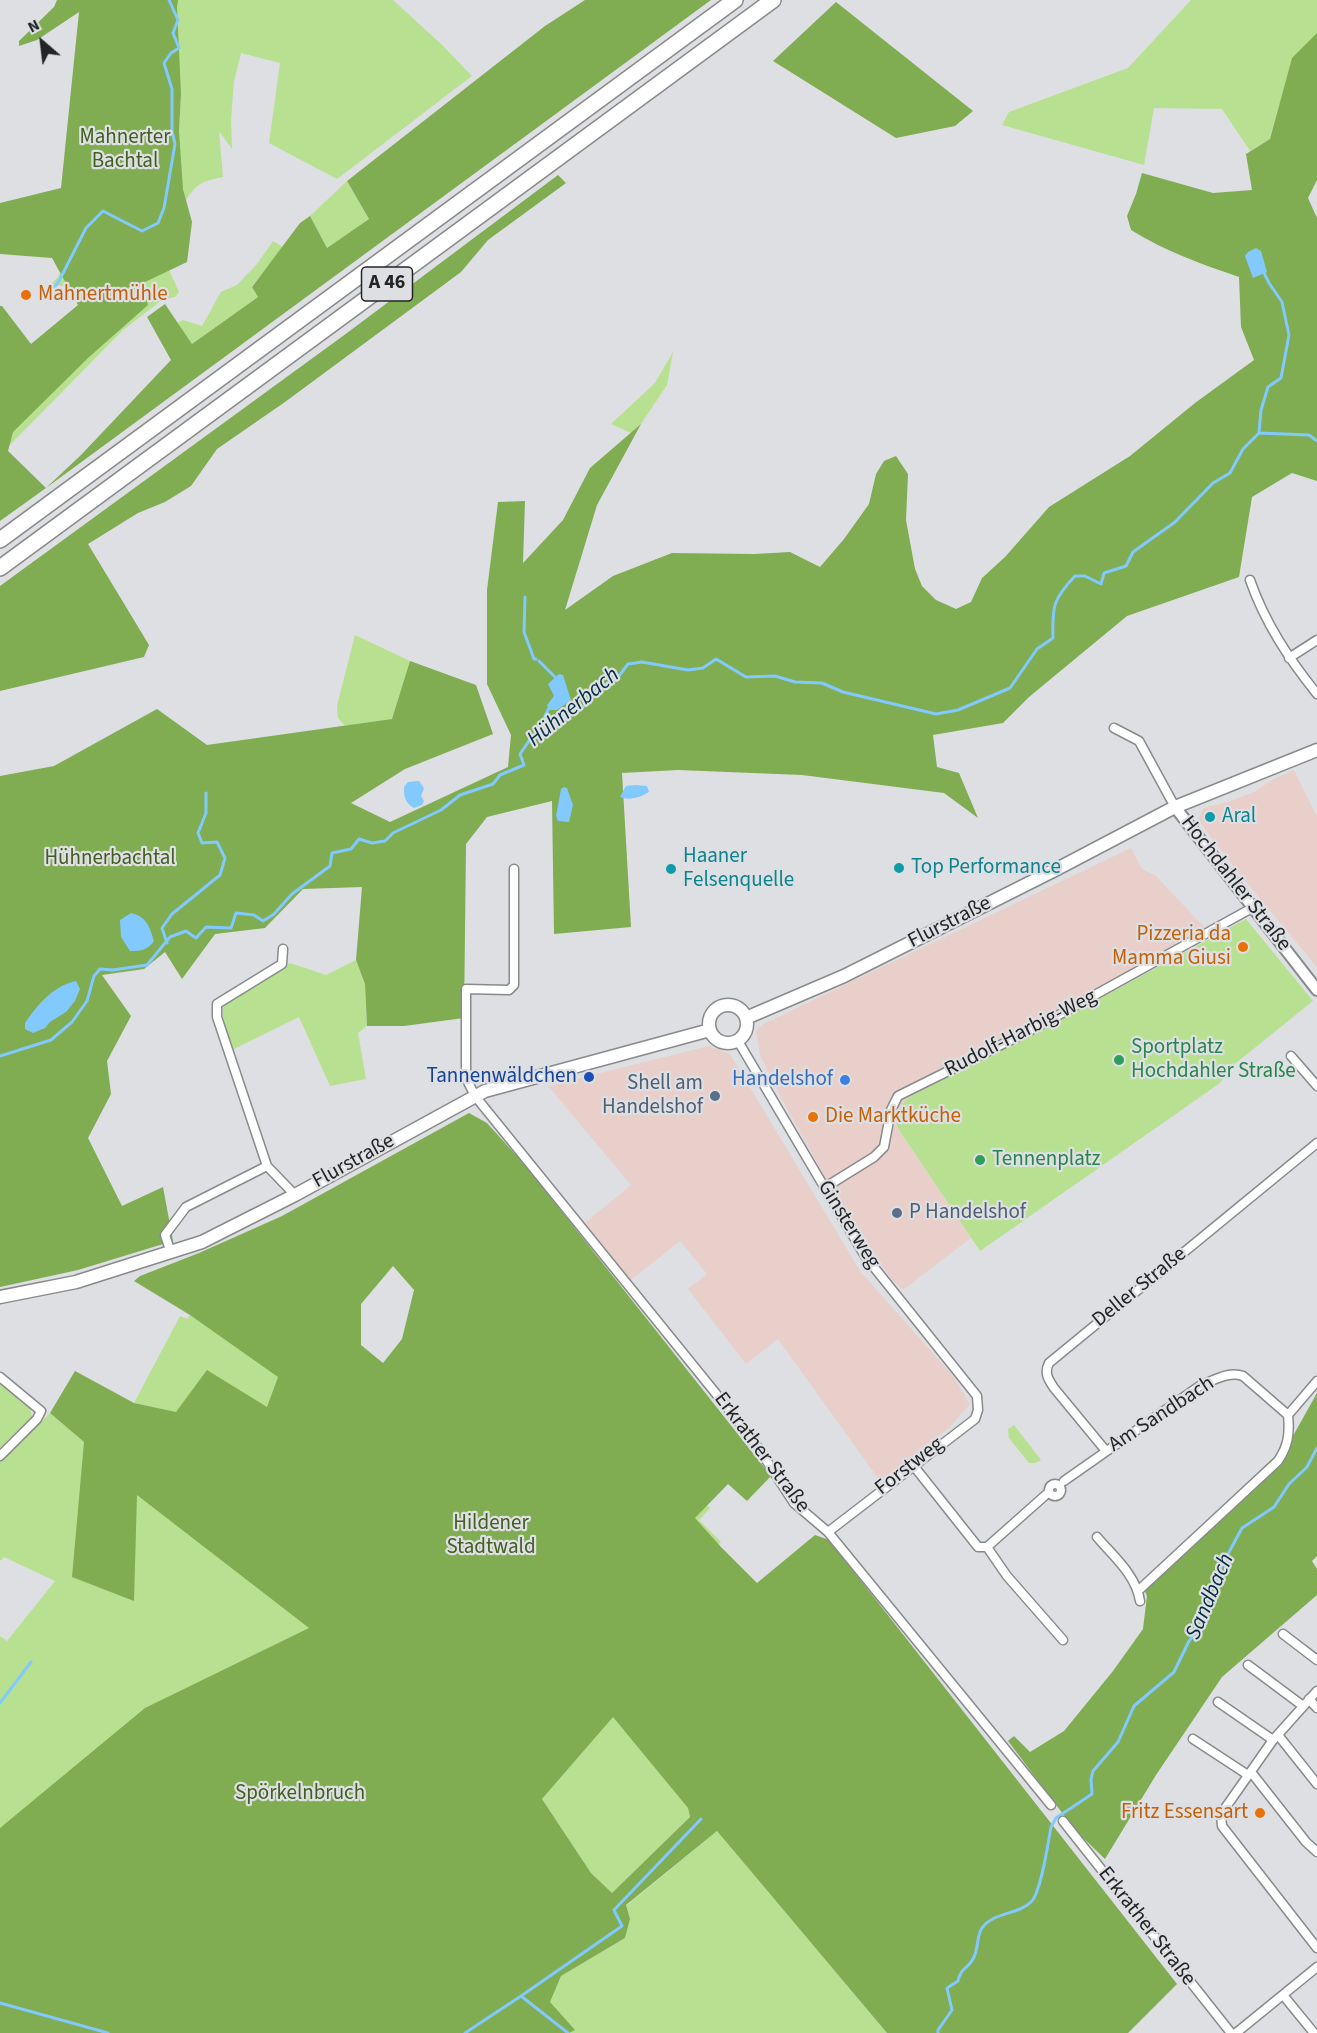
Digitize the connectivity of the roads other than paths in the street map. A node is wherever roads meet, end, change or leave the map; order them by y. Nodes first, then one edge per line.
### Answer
1 (735, 0) edge
2 (773, 0) edge
3 (0, 540) edge
4 (0, 568) edge
5 (1250, 580) dead end
6 (1317, 640) edge
7 (1289, 658) junction
8 (1317, 694) edge
9 (1114, 728) dead end
10 (1317, 750) edge
11 (1175, 807) junction
12 (514, 869) dead end
13 (1252, 908) junction
14 (283, 949) dead end
15 (1317, 990) edge
16 (746, 1018) junction
17 (710, 1030) junction
18 (738, 1041) junction
19 (1291, 1056) dead end
20 (1317, 1086) edge
21 (475, 1096) junction
22 (1317, 1143) edge
23 (267, 1166) junction
24 (824, 1188) junction
25 (295, 1195) junction
26 (171, 1253) junction
27 (0, 1297) edge
28 (0, 1377) edge
29 (1317, 1381) edge
30 (977, 1396) joint
31 (1288, 1415) junction
32 (1106, 1451) junction
33 (0, 1456) edge
34 (913, 1464) junction
35 (1064, 1481) dead end
36 (1049, 1492) dead end
37 (828, 1532) junction
38 (1097, 1537) dead end
39 (987, 1547) junction
40 (1139, 1590) junction
41 (1140, 1601) dead end
42 (1283, 1634) dead end
43 (1063, 1640) dead end
44 (1317, 1660) edge
45 (1248, 1665) dead end
46 (1317, 1691) edge
47 (1218, 1702) dead end
48 (1306, 1702) junction
49 (1317, 1708) edge
50 (1275, 1737) junction
51 (1193, 1739) dead end
52 (1249, 1773) junction
53 (1317, 1784) edge
54 (1051, 1805) dead end
55 (1063, 1821) dead end
56 (1317, 1852) edge
57 (1317, 1947) edge
58 (1317, 1967) edge
59 (1283, 1995) junction
60 (1231, 2033) edge
61 (1236, 2033) edge
62 (1314, 2033) edge

1 - 3 highway, A 46
2 - 4 highway, A 46
5 - 7 street
6 - 7 street
7 - 8 street
9 - 11 street
10 - 11 main road, Flurstraße
11 - 13 street, Hochdahler Straße
11 - 16 main road, Flurstraße
12 - 21 street
13 - 15 street, Hochdahler Straße
13 - 24 street, Rudolf-Harbig-Weg
14 - 23 street
16 - 17 main road
16 - 18 main road
17 - 18 main road
17 - 21 main road, Flurstraße
18 - 24 street, Ginsterweg
19 - 20 street
21 - 25 main road, Flurstraße
21 - 37 street, Erkrather Straße
22 - 32 street, Deller Straße
23 - 25 street
23 - 26 street
24 - 30 street, Ginsterweg
25 - 26 main road, Flurstraße
26 - 27 main road, Flurstraße
28 - 33 street
29 - 31 street
30 - 34 street, Forstweg
31 - 32 street, Am Sandbach
31 - 40 street
32 - 35 street, Am Sandbach
34 - 37 street, Forstweg
34 - 39 street
36 - 39 street
37 - 54 street, Erkrather Straße
38 - 40 street
39 - 43 street
40 - 41 street
42 - 44 street
45 - 48 street
46 - 48 street
47 - 50 street
48 - 49 street
48 - 50 street
50 - 52 street
50 - 53 street
51 - 52 street
52 - 56 street
52 - 57 street
55 - 60 street, Erkrather Straße
58 - 59 street
59 - 61 street
59 - 62 street

